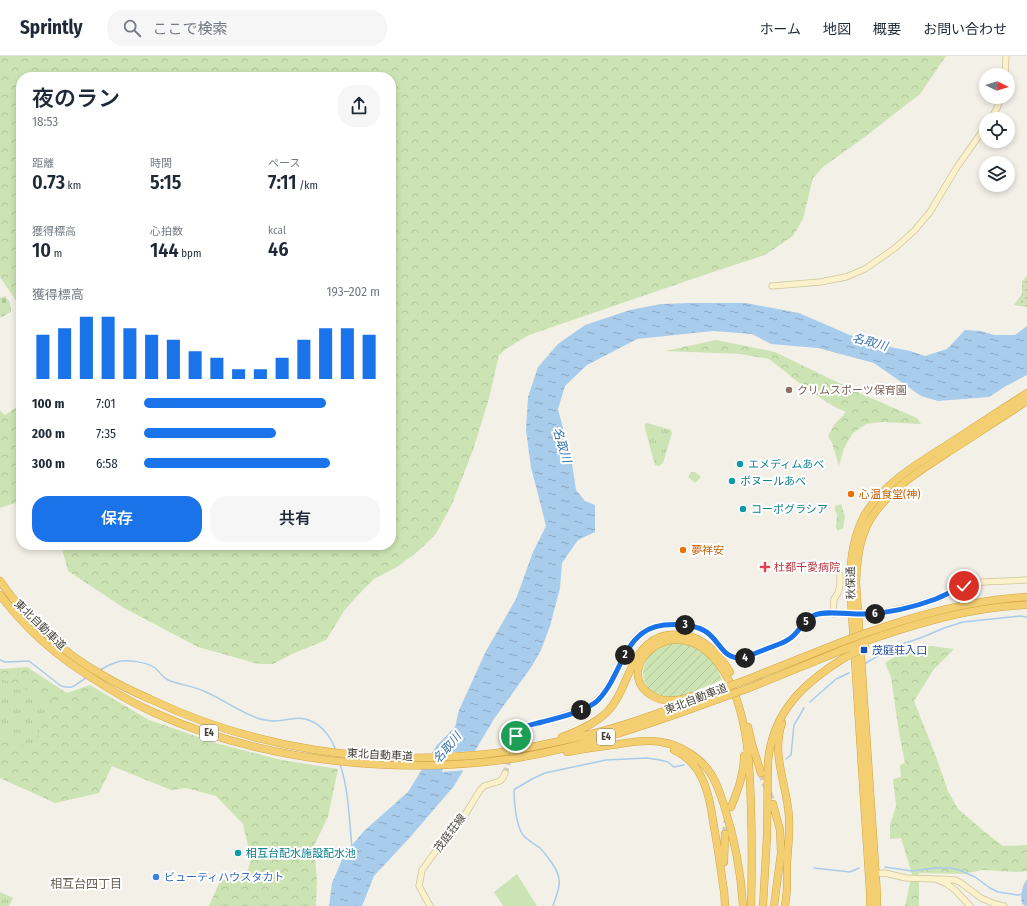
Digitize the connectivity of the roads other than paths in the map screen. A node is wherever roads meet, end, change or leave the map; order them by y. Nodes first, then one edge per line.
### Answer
1 (1006, 56) edge
2 (1005, 68) edge
3 (979, 136) edge
4 (772, 286) dead end
5 (1027, 394) edge
6 (1027, 401) edge
7 (840, 575) dead end
8 (1027, 580) edge
9 (0, 582) edge
10 (0, 595) edge
11 (1027, 598) edge
12 (1027, 605) edge
13 (833, 614) junction
14 (855, 614) junction
15 (866, 644) junction
16 (721, 688) junction
17 (795, 698) junction
18 (740, 710) junction
19 (747, 722) junction
20 (513, 744) dead end
21 (611, 745) junction
22 (505, 751) junction
23 (483, 763) junction
24 (505, 772) tunnel mouth
25 (761, 773) tunnel mouth
26 (773, 804) tunnel mouth
27 (731, 807) tunnel mouth
28 (724, 834) tunnel mouth
29 (788, 847) junction
30 (781, 853) junction
31 (783, 869) junction
32 (872, 874) junction
33 (936, 879) junction
34 (776, 884) junction
35 (787, 886) junction
36 (724, 892) junction
37 (430, 906) edge
38 (725, 906) edge
39 (743, 906) edge
40 (751, 906) edge
41 (756, 906) edge
42 (763, 906) edge
43 (774, 906) edge
44 (778, 906) edge
45 (781, 906) edge
46 (785, 906) edge
47 (869, 906) edge
48 (877, 906) edge
49 (970, 906) edge
50 (1004, 906) edge

1 - 2 street
3 - 4 street
5 - 14 highway, 秋保通
6 - 14 highway, 秋保通
7 - 13 street
8 - 14 street
9 - 22 highway, 東北自動車道 / E4
10 - 23 highway, 東北自動車道 / E4
11 - 16 highway, 東北自動車道 / E4, bridge
12 - 15 highway
13 - 14 street
13 - 20 street
14 - 32 highway, 秋保通
15 - 17 highway, bridge
15 - 23 highway, 東北自動車道 / E4, bridge
16 - 18 highway
16 - 22 highway, 東北自動車道 / E4
17 - 29 highway
17 - 42 highway
18 - 27 highway
18 - 40 highway
19 - 22 highway
19 - 25 highway
19 - 41 highway
21 - 23 highway
21 - 36 highway
21 - 39 highway
24 - 37 street, 茂庭荘線
26 - 30 highway
28 - 36 highway
29 - 31 highway
29 - 35 highway
30 - 31 highway
30 - 34 highway
31 - 34 highway
31 - 35 highway
31 - 44 highway
31 - 45 highway
32 - 33 street
32 - 47 highway, 秋保通
32 - 48 highway, 秋保通
33 - 49 street
33 - 50 street
34 - 43 highway
35 - 46 highway
36 - 38 highway

